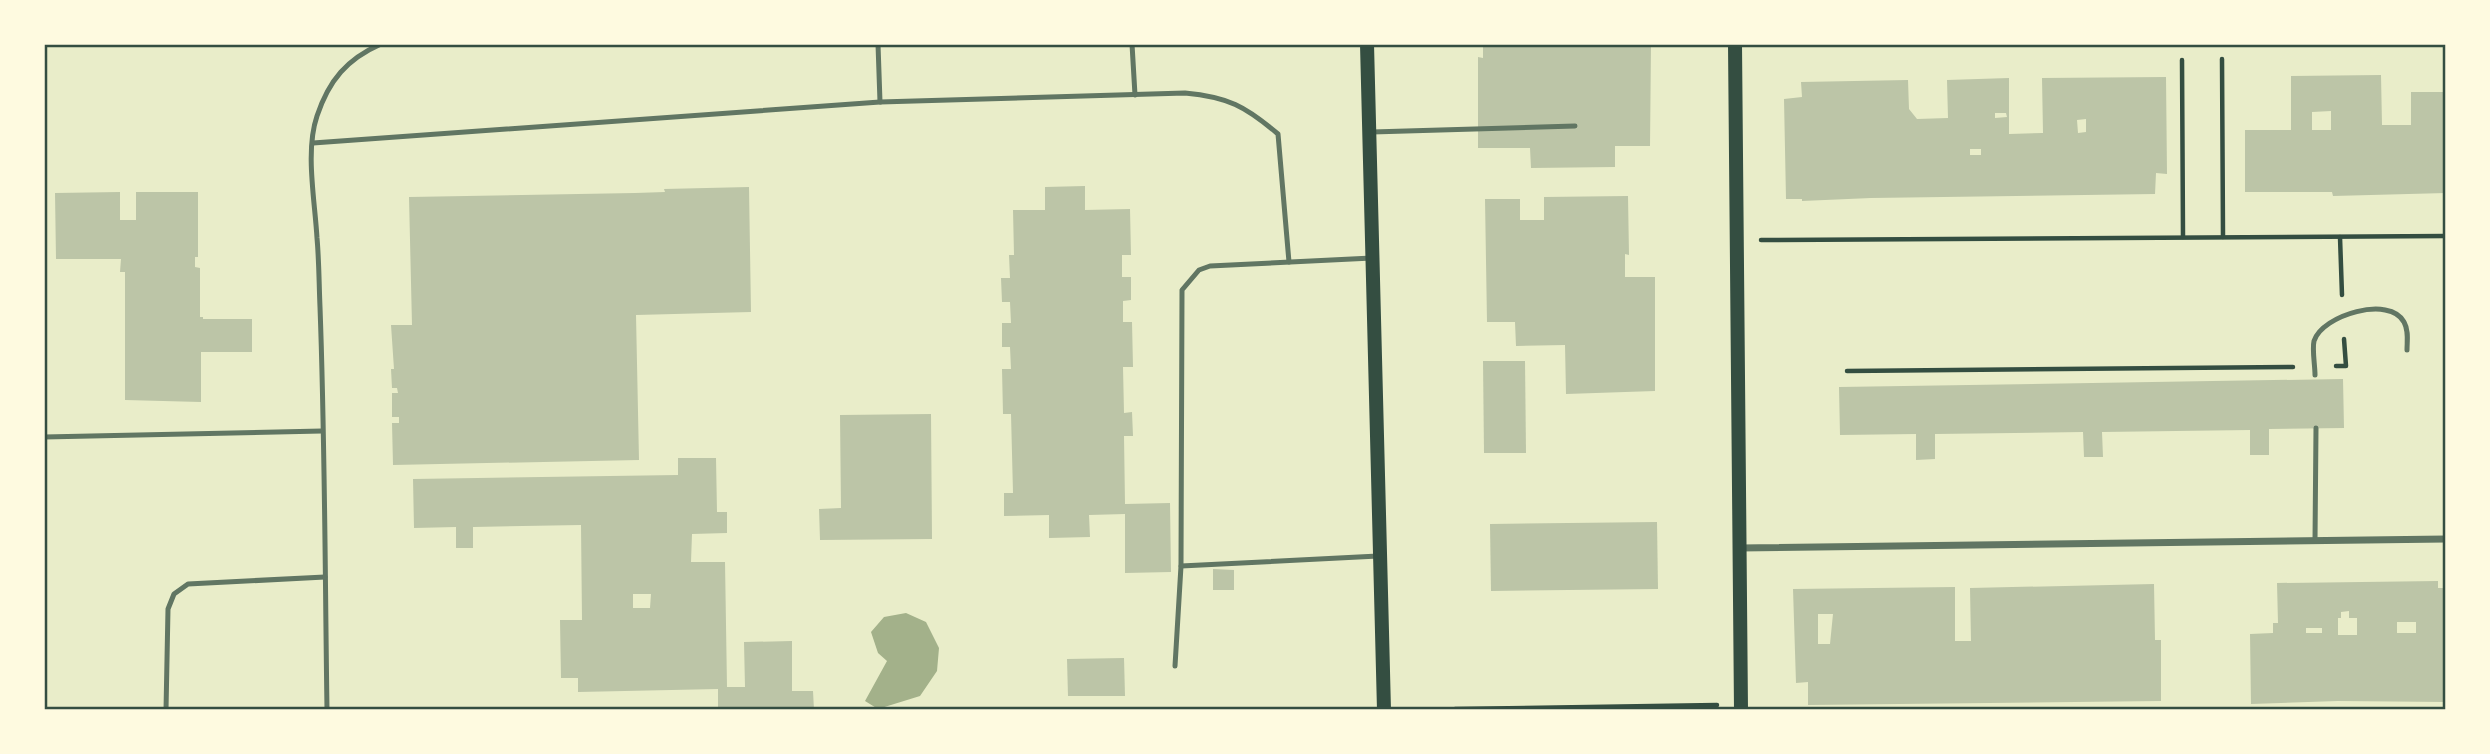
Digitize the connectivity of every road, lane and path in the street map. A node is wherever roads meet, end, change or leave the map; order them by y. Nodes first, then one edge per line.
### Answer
1 (382, 44) edge
2 (878, 44) edge
3 (1132, 44) edge
4 (1367, 44) edge
5 (1735, 44) edge
6 (2222, 59) dead end
7 (2182, 60) dead end
8 (1135, 95) junction
9 (880, 102) junction
10 (1574, 127) dead end
11 (1369, 132) junction
12 (313, 143) junction
13 (2446, 236) edge
14 (2183, 237) junction
15 (2222, 237) junction
16 (1758, 240) dead end
17 (1373, 258) junction
18 (1289, 262) junction
19 (2407, 350) dead end
20 (2315, 366) junction
21 (2346, 366) dead end
22 (1847, 370) dead end
23 (2315, 375) dead end
24 (2316, 428) dead end
25 (322, 431) junction
26 (44, 437) edge
27 (2446, 539) edge
28 (2315, 541) junction
29 (1740, 548) junction
30 (1381, 556) junction
31 (1181, 566) junction
32 (325, 577) junction
33 (1175, 666) dead end
34 (1741, 707) edge
35 (1455, 709) edge
36 (166, 710) edge
37 (327, 710) edge
38 (1384, 710) edge

1 - 12 lane
2 - 9 lane
3 - 8 lane
4 - 11 main road
5 - 29 main road
6 - 15 path
7 - 14 path
8 - 9 lane
8 - 18 lane
9 - 12 lane
10 - 11 lane
11 - 17 main road
12 - 25 lane
13 - 15 path
14 - 15 path
14 - 16 path
17 - 18 lane
17 - 30 main road
18 - 31 lane
19 - 20 lane
20 - 21 path
20 - 22 path
20 - 23 lane
24 - 28 lane
25 - 26 lane
25 - 32 lane
27 - 28 street
28 - 29 street
29 - 34 main road
30 - 31 lane
30 - 38 main road
31 - 33 lane
32 - 36 lane
32 - 37 lane
34 - 35 path

